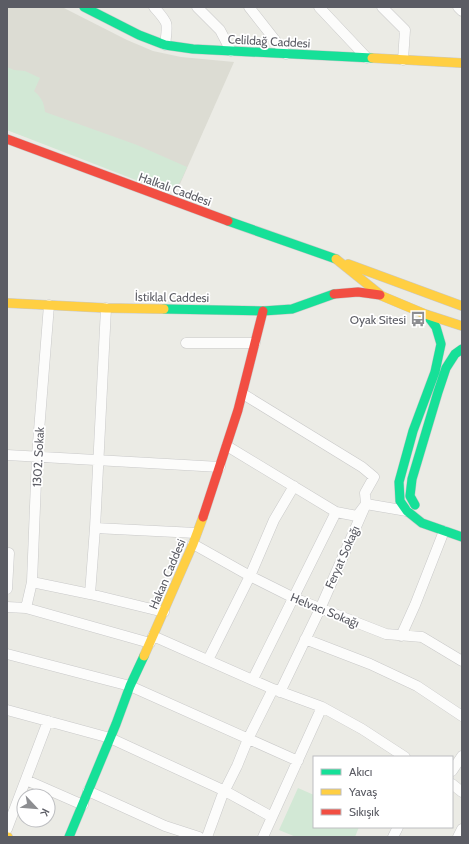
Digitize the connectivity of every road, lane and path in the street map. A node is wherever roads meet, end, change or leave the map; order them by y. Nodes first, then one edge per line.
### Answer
1 (84, 7) edge
2 (154, 7) edge
3 (197, 7) edge
4 (319, 7) edge
5 (382, 7) edge
6 (458, 7) edge
7 (252, 8) edge
8 (462, 10) edge
9 (165, 45) junction
10 (231, 51) junction
11 (286, 54) junction
12 (367, 58) junction
13 (403, 60) junction
14 (462, 63) edge
15 (7, 139) edge
16 (336, 259) junction
17 (346, 269) junction
18 (362, 281) junction
19 (400, 284) junction
20 (347, 288) junction
21 (334, 294) junction
22 (382, 296) junction
23 (7, 303) edge
24 (49, 305) junction
25 (462, 306) edge
26 (106, 308) junction
27 (263, 311) junction
28 (427, 315) junction
29 (462, 326) edge
30 (186, 343) dead end
31 (255, 343) junction
32 (462, 349) edge
33 (243, 394) junction
34 (227, 446) junction
35 (7, 455) edge
36 (37, 456) junction
37 (99, 460) junction
38 (220, 467) junction
39 (294, 486) junction
40 (366, 504) junction
41 (407, 511) junction
42 (336, 512) junction
43 (95, 528) junction
44 (462, 530) edge
45 (444, 531) junction
46 (196, 533) junction
47 (462, 537) edge
48 (193, 544) junction
49 (9, 553) dead end
50 (250, 576) junction
51 (32, 582) junction
52 (7, 589) edge
53 (90, 594) junction
54 (294, 598) junction
55 (7, 607) edge
56 (26, 608) junction
57 (320, 609) junction
58 (164, 612) junction
59 (401, 636) junction
60 (152, 639) junction
61 (304, 639) junction
62 (7, 654) edge
63 (208, 660) junction
64 (462, 661) edge
65 (253, 679) junction
66 (130, 686) junction
67 (277, 690) junction
68 (322, 707) junction
69 (7, 710) edge
70 (462, 716) edge
71 (48, 721) junction
72 (110, 738) junction
73 (248, 739) junction
74 (403, 756) edge
75 (462, 756) edge
76 (298, 761) junction
77 (453, 770) edge
78 (26, 780) junction
79 (453, 785) edge
80 (88, 790) junction
81 (225, 790) junction
82 (462, 792) edge
83 (83, 805) junction
84 (272, 817) junction
85 (398, 828) edge
86 (7, 829) edge
87 (462, 829) edge
88 (69, 837) edge
89 (199, 837) edge
90 (207, 837) edge
91 (263, 837) edge
92 (393, 837) edge
93 (458, 837) edge

1 - 9 street, Celildağ Caddesi
2 - 9 street
3 - 10 street
4 - 12 street
5 - 13 street
6 - 8 street
7 - 11 street
9 - 10 street, Celildağ Caddesi
10 - 11 street, Celildağ Caddesi
11 - 12 street, Celildağ Caddesi
12 - 13 street, Celildağ Caddesi
13 - 14 street, Celildağ Caddesi
15 - 16 street, Halkalı Caddesi
16 - 17 street, Halkalı Caddesi
16 - 19 street, Halkalı Caddesi
17 - 18 street, Halkalı Caddesi
17 - 20 street
18 - 19 street
18 - 20 street
18 - 22 street, Halkalı Caddesi
19 - 25 street, Halkalı Caddesi
20 - 21 street
21 - 22 street
21 - 27 street, İstiklal Caddesi
22 - 28 street, Halkalı Caddesi
23 - 24 street, İstiklal Caddesi
24 - 26 street, İstiklal Caddesi
24 - 36 street, 1302. Sokak
26 - 27 street, İstiklal Caddesi
26 - 37 street
27 - 31 street, Hakan Caddesi
28 - 29 street, Halkalı Caddesi
28 - 41 street
30 - 31 street
31 - 33 street, Hakan Caddesi
32 - 44 street
33 - 34 street, Hakan Caddesi
33 - 40 street, Feryat Sokağı
34 - 38 street, Hakan Caddesi
34 - 39 street
35 - 36 street
36 - 37 street
36 - 51 street, 1302. Sokak
37 - 38 street
37 - 43 street
38 - 46 street, Hakan Caddesi
39 - 42 street
39 - 50 street
40 - 41 street
40 - 42 street
40 - 57 street, Feryat Sokağı
41 - 45 street
42 - 54 street
43 - 46 street
43 - 53 street
45 - 47 street
45 - 59 street
46 - 48 street, Hakan Caddesi
48 - 50 street, Helvacı Sokağı
48 - 58 street, Hakan Caddesi
49 - 52 street
50 - 54 street, Helvacı Sokağı
50 - 63 street
51 - 53 street
51 - 56 street, 1302. Sokak
53 - 58 street
54 - 57 street, Helvacı Sokağı
54 - 65 street
55 - 56 street
56 - 60 street
57 - 59 street, Helvacı Sokağı
57 - 61 street, Feryat Sokağı
58 - 60 street, Hakan Caddesi
59 - 64 street, Helvacı Sokağı
60 - 63 street
60 - 66 street, Hakan Caddesi
61 - 67 street, Feryat Sokağı
61 - 70 street
62 - 66 street
63 - 65 street
65 - 67 street
66 - 72 street, Hakan Caddesi
66 - 73 street
67 - 68 street
67 - 73 street, Feryat Sokağı
68 - 74 street
68 - 76 street
69 - 71 street
71 - 72 street
71 - 78 street
72 - 80 street, Hakan Caddesi
72 - 81 street
73 - 76 street
73 - 81 street, Feryat Sokağı
75 - 77 street
76 - 84 street
78 - 83 street
78 - 86 street
79 - 82 street
80 - 83 street, Hakan Caddesi
80 - 89 street
81 - 84 street
81 - 90 street, Feryat Sokağı
83 - 88 street, Hakan Caddesi
84 - 91 street
85 - 92 street
87 - 93 street

